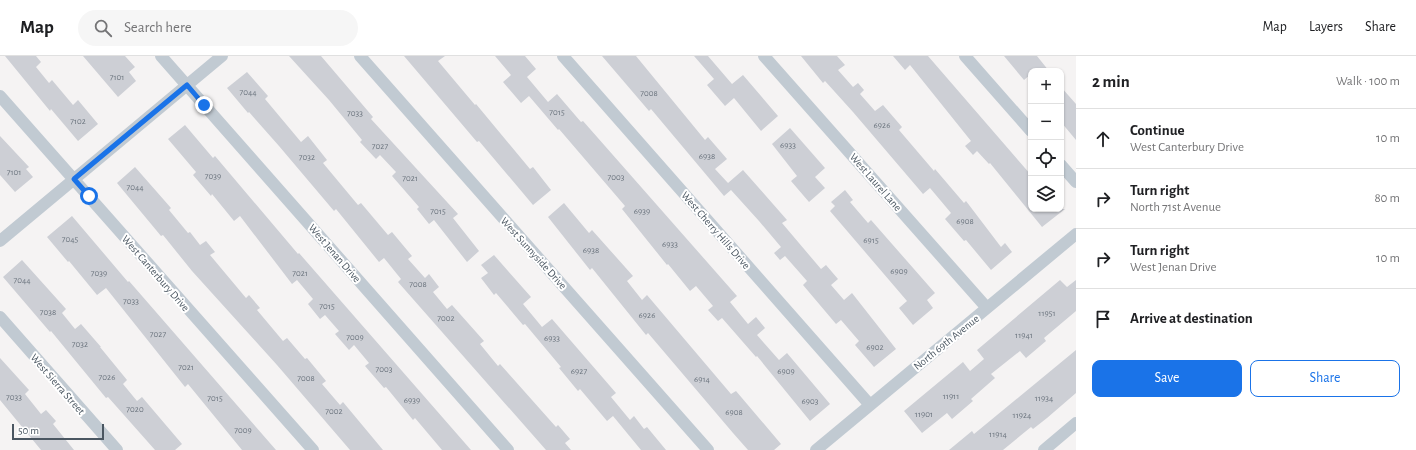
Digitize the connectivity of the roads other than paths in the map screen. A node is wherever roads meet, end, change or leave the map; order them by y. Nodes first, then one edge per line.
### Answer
1 (161, 56) edge
2 (222, 56) edge
3 (360, 56) edge
4 (563, 56) edge
5 (764, 56) edge
6 (965, 56) edge
7 (187, 85) junction
8 (0, 96) edge
9 (1028, 128) edge
10 (1064, 168) edge
11 (74, 179) junction
12 (1076, 182) edge
13 (1076, 234) edge
14 (0, 241) edge
15 (987, 308) junction
16 (0, 318) edge
17 (870, 405) junction
18 (1076, 423) edge
19 (117, 450) edge
20 (313, 450) edge
21 (508, 450) edge
22 (708, 450) edge
23 (816, 450) edge
24 (1044, 450) edge

1 - 7 street, West Jenan Drive
2 - 7 street
3 - 22 street, West Sunnyside Drive
4 - 17 street, West Cherry Hills Drive
5 - 15 street, West Laurel Lane
6 - 9 street
7 - 11 street
7 - 21 street, West Jenan Drive
8 - 11 street, West Canterbury Drive
10 - 12 street
11 - 14 street
11 - 20 street, West Canterbury Drive
13 - 15 street, North 69th Avenue
15 - 17 street, North 69th Avenue
16 - 19 street, West Sierra Street
17 - 23 street, North 69th Avenue
18 - 24 street

